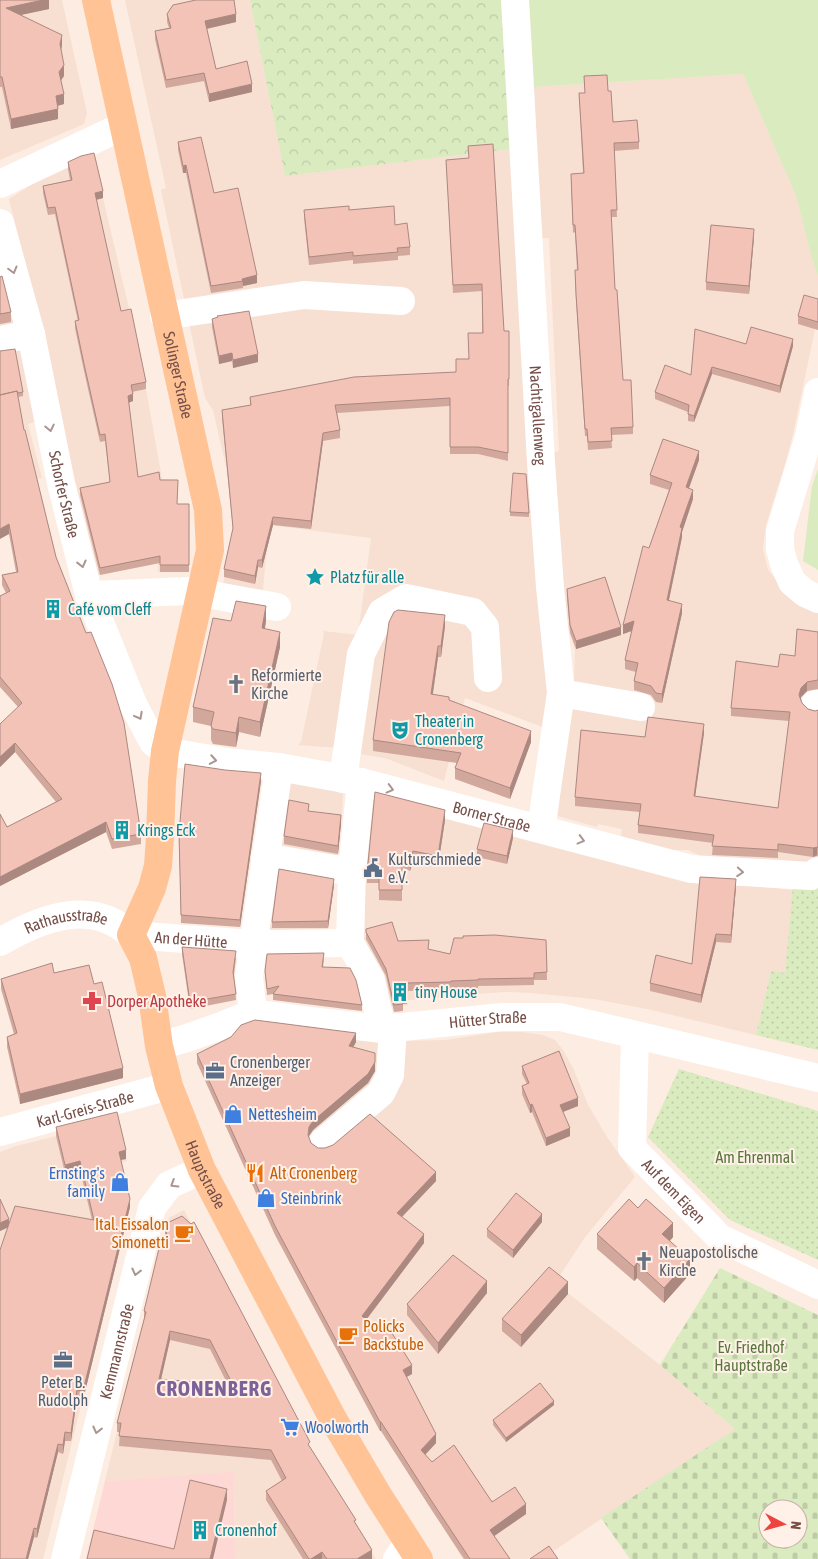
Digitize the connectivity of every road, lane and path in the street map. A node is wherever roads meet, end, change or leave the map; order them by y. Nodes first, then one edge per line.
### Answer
1 (96, 0) edge
2 (515, 0) edge
3 (123, 126) junction
4 (0, 184) edge
5 (0, 223) edge
6 (401, 301) dead end
7 (164, 316) junction
8 (31, 334) junction
9 (0, 340) edge
10 (818, 392) edge
11 (200, 592) junction
12 (89, 595) junction
13 (818, 599) edge
14 (277, 607) dead end
15 (488, 678) dead end
16 (561, 694) junction
17 (641, 707) dead end
18 (165, 751) junction
19 (279, 767) junction
20 (352, 780) junction
21 (541, 829) junction
22 (265, 857) junction
23 (818, 871) edge
24 (352, 872) junction
25 (132, 935) junction
26 (2, 936) edge
27 (350, 943) junction
28 (252, 944) junction
29 (253, 1012) junction
30 (387, 1028) junction
31 (635, 1036) junction
32 (159, 1046) junction
33 (818, 1078) edge
34 (169, 1086) junction
35 (0, 1132) edge
36 (323, 1142) dead end
37 (202, 1170) junction
38 (818, 1285) edge
39 (408, 1554) edge
40 (66, 1559) edge

1 - 3 main road, Solinger Straße
2 - 16 street, Nachtigallenweg
3 - 4 street
3 - 7 main road, Solinger Straße
5 -> 8 street, Schorfer Straße
6 - 7 street
7 - 11 main road, Solinger Straße
8 - 9 street
8 -> 12 street, Schorfer Straße
10 - 13 street
11 - 12 street
11 - 14 street
11 - 18 main road, Solinger Straße
12 -> 18 street, Schorfer Straße
15 - 20 street
16 - 17 street
16 - 21 street, Nachtigallenweg
18 -> 19 street, Borner Straße
18 - 25 main road
19 - 20 street, Borner Straße
19 - 22 street, An der Hütte
20 -> 21 street, Borner Straße
20 - 24 street
21 -> 23 street, Borner Straße
22 - 24 street
22 - 28 street, An der Hütte
24 - 27 street
25 - 26 street, Rathausstraße
25 - 28 street, An der Hütte
25 - 32 main road, Hauptstraße
27 - 28 street, An der Hütte
27 - 30 street
28 - 29 street, An der Hütte
29 - 30 street, Hütter Straße
29 - 32 street
30 - 31 street, Hütter Straße
30 - 36 street
31 - 33 street, Hütter Straße
31 - 38 street, Auf dem Eigen
32 - 34 main road, Hauptstraße
34 - 35 street, Karl-Greis-Straße
34 - 37 main road, Hauptstraße
37 - 39 main road, Hauptstraße
37 -> 40 street, Kemmannstraße

